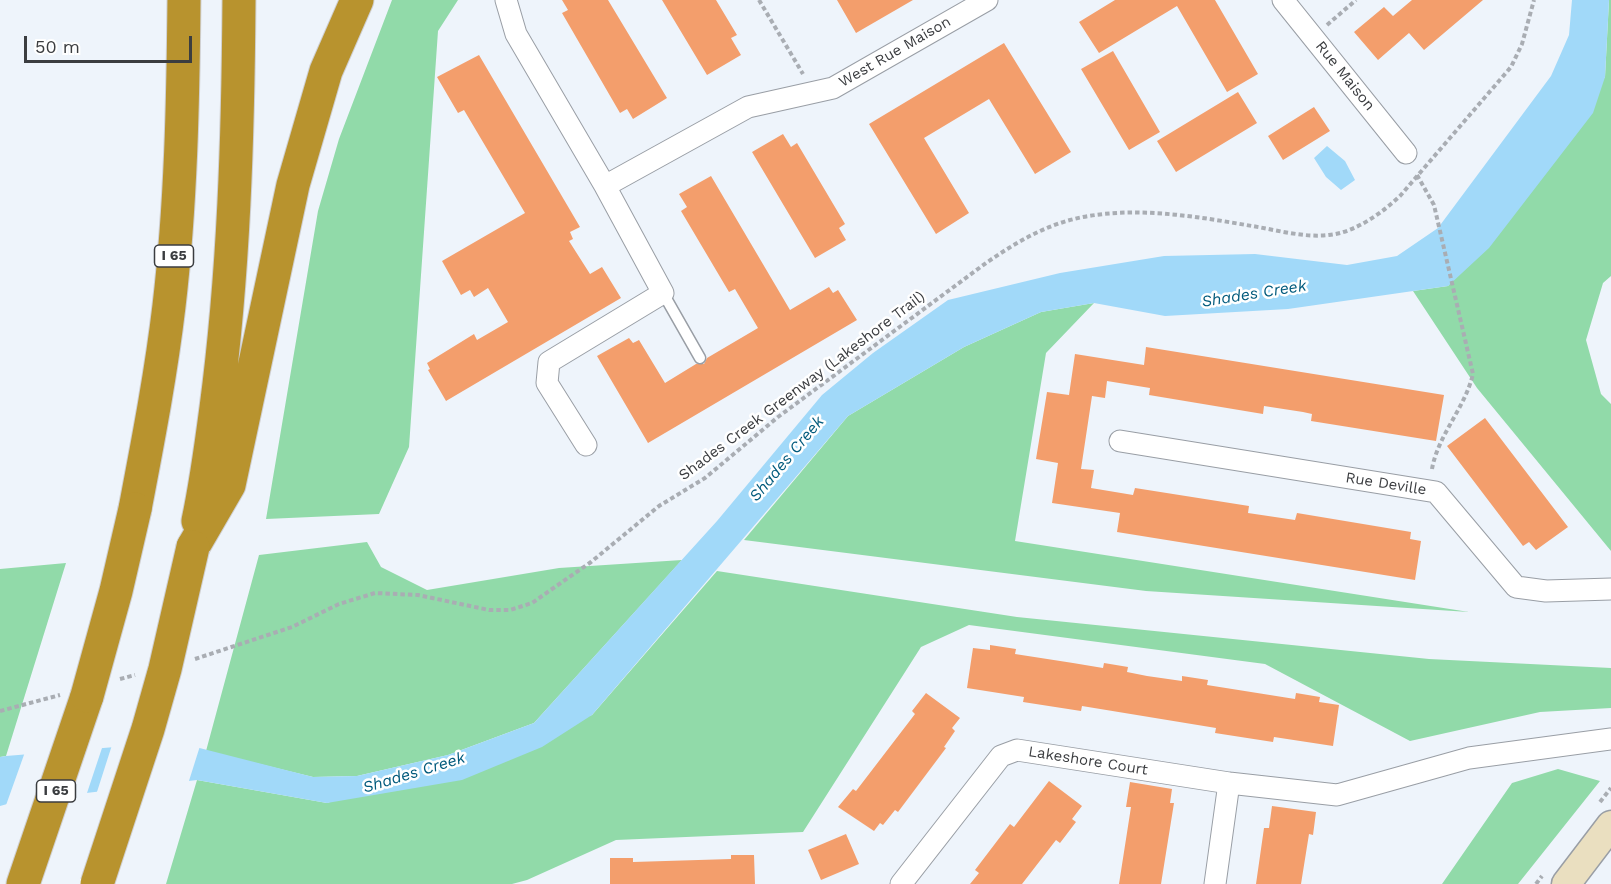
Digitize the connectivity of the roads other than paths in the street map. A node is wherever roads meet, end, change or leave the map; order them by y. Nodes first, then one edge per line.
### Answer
1 (184, 0) edge
2 (239, 0) edge
3 (357, 0) edge
4 (506, 0) edge
5 (987, 0) edge
6 (1283, 0) edge
7 (1406, 153) road end
8 (605, 186) junction
9 (663, 293) junction
10 (700, 358) dead end
11 (1120, 441) dead end
12 (586, 445) dead end
13 (217, 490) junction
14 (1611, 589) edge
15 (1611, 739) edge
16 (1229, 783) junction
17 (1611, 825) edge
18 (23, 884) edge
19 (97, 884) edge
20 (902, 884) edge
21 (1215, 884) edge
22 (1566, 884) edge

1 - 18 highway, I 65, bridge
2 - 13 highway
3 - 13 highway
4 - 8 street
5 - 8 street, West Rue Maison
6 - 7 street, Rue Maison
8 - 9 street
9 - 10 lane
9 - 12 street
11 - 14 street, Rue Deville
13 - 19 highway, bridge
15 - 16 street, Lakeshore Court
16 - 20 street, Lakeshore Court
16 - 21 street
17 - 22 main road

